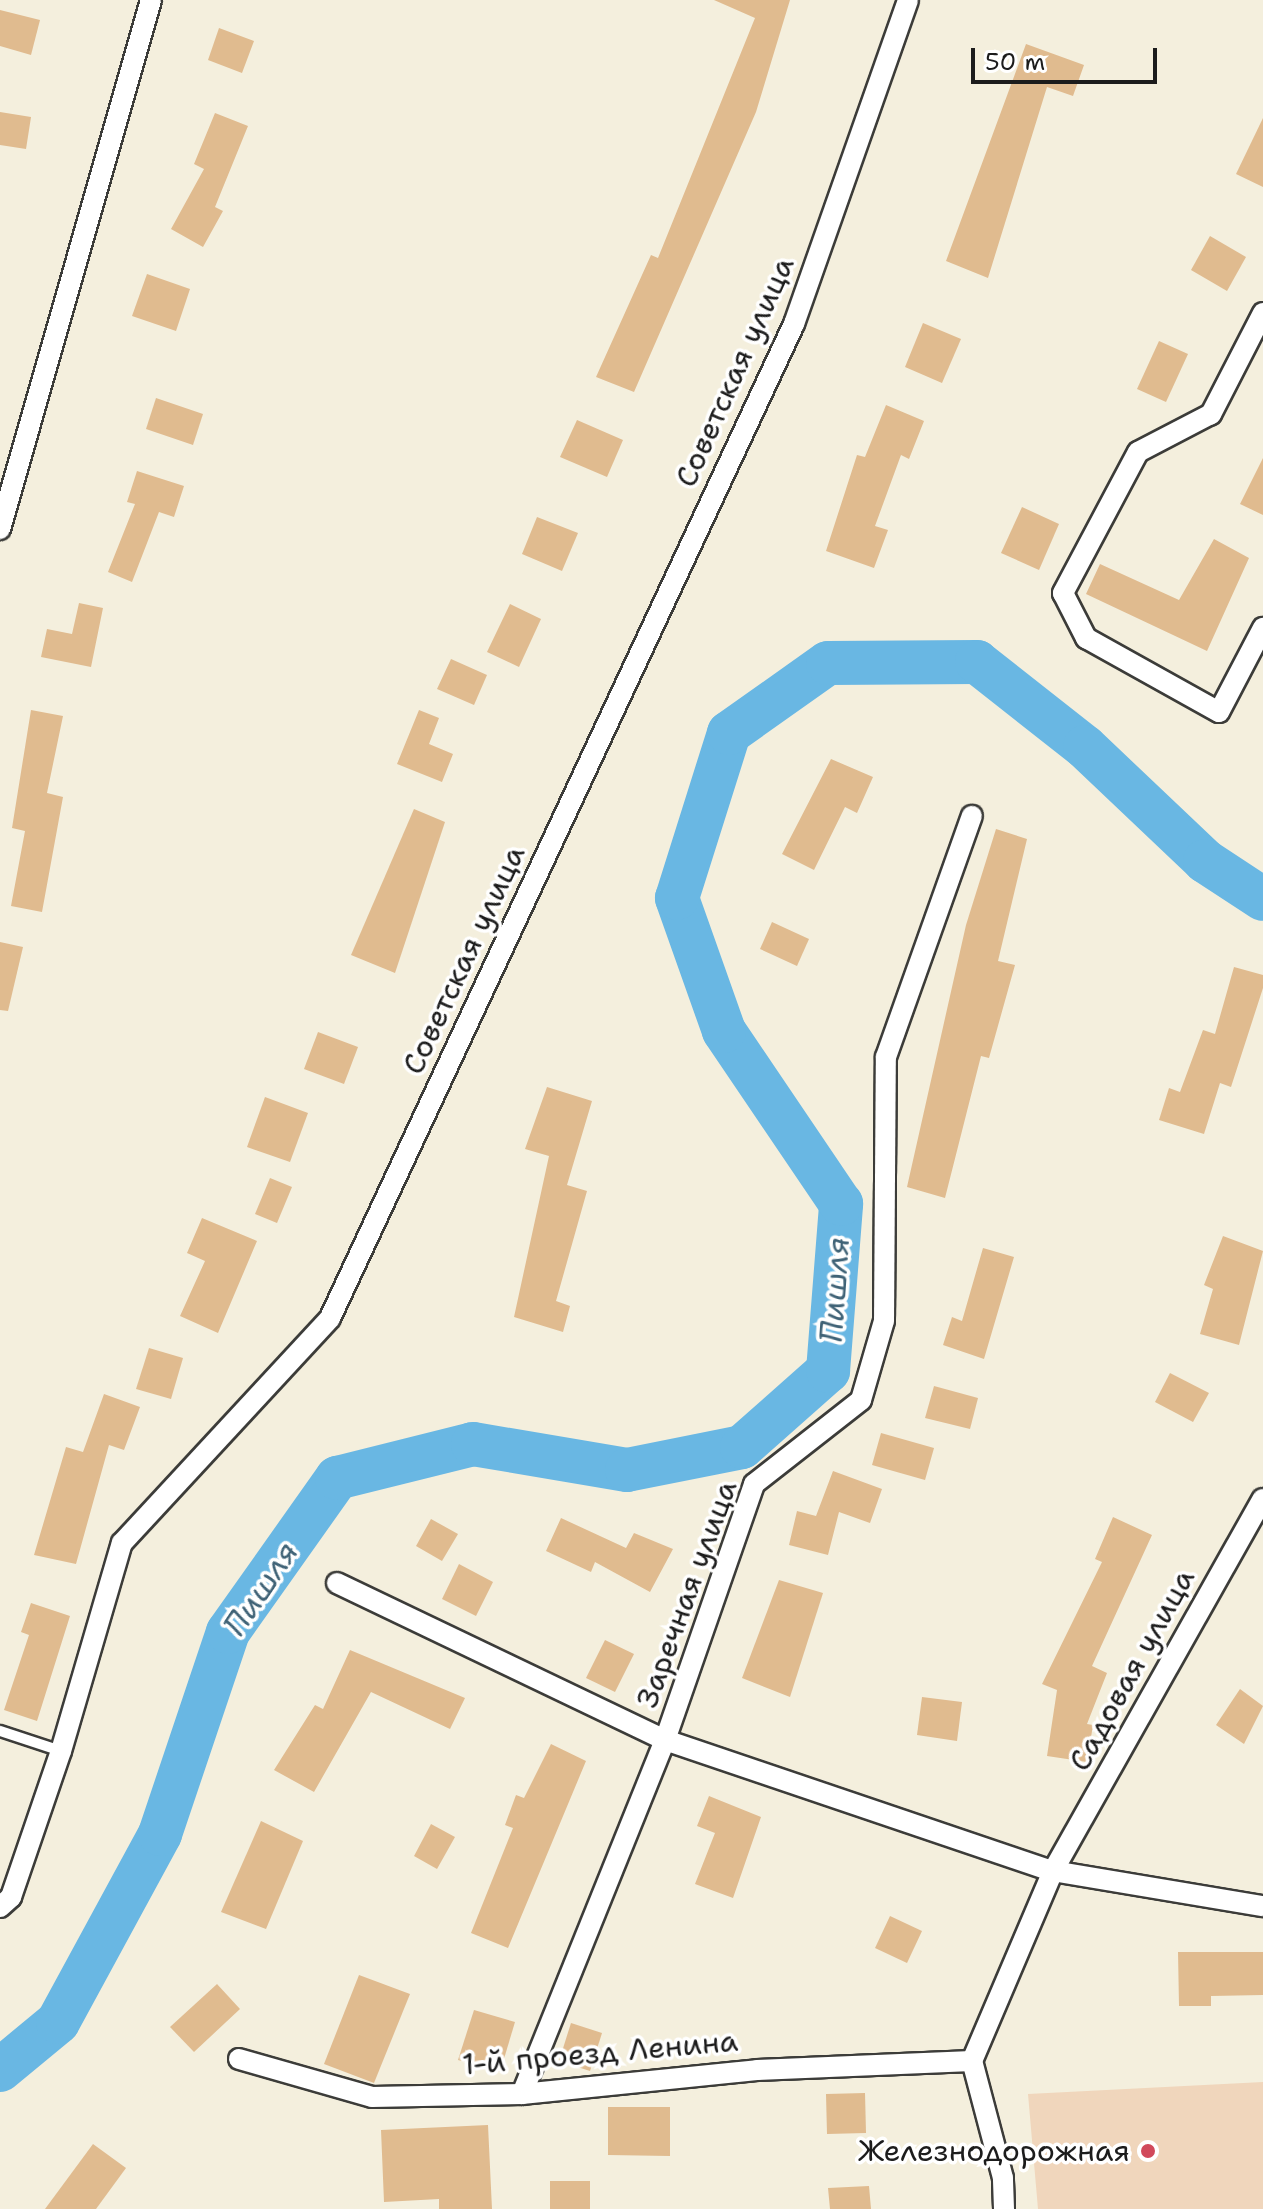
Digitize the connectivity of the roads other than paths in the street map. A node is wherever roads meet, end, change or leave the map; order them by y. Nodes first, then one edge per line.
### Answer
1 (151, 0) edge
2 (908, 0) edge
3 (1263, 313) edge
4 (0, 529) edge
5 (1263, 628) edge
6 (972, 816) dead end
7 (1263, 1499) edge
8 (337, 1583) dead end
9 (0, 1731) edge
10 (665, 1740) junction
11 (61, 1751) junction
12 (1053, 1871) junction
13 (6, 1902) edge
14 (1263, 1906) edge
15 (239, 2059) dead end
16 (972, 2061) junction
17 (522, 2094) junction
18 (1004, 2209) edge

1 - 4 street
2 - 11 street, Советская улица
3 - 5 street
6 - 10 street, Заречная улица
7 - 12 street, Садовая улица
8 - 10 street
9 - 11 lane
10 - 12 street
10 - 17 street, Заречная улица
11 - 13 street, Советская улица
12 - 14 street
12 - 16 street, Садовая улица
15 - 17 street, 1-й проезд Ленина
16 - 17 street, 1-й проезд Ленина
16 - 18 street

